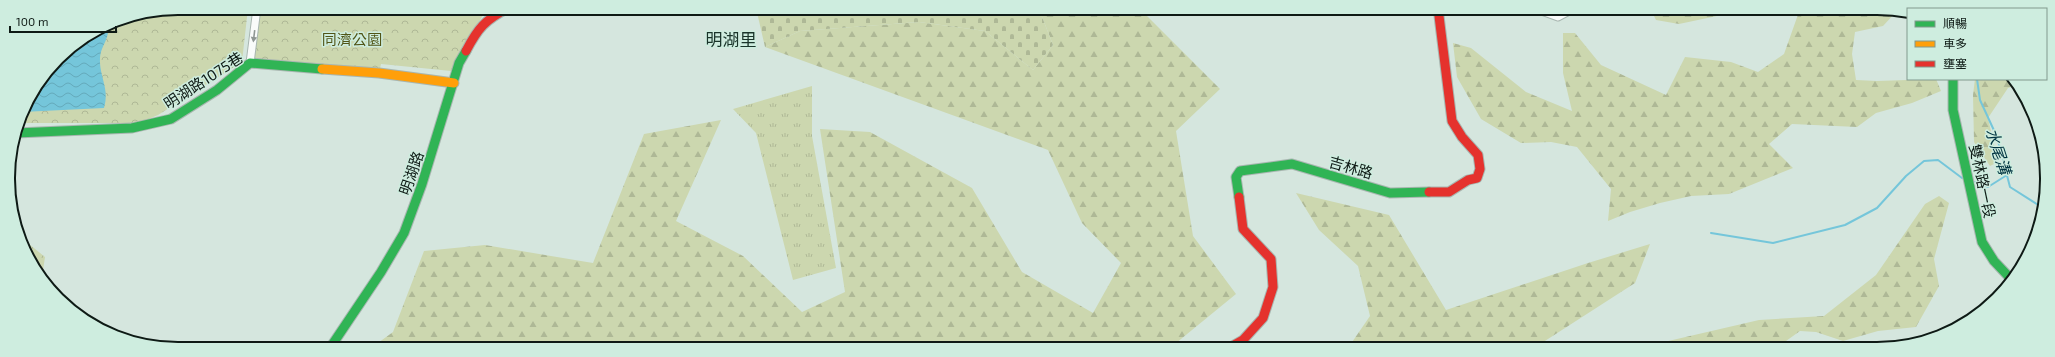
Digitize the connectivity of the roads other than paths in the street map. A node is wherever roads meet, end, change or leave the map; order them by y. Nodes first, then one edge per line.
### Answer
1 (256, 15) edge
2 (495, 15) edge
3 (1439, 15) edge
4 (1551, 15) edge
5 (1563, 15) edge
6 (250, 63) junction
7 (1953, 80) edge
8 (454, 83) junction
9 (22, 133) edge
10 (2008, 275) edge
11 (334, 342) edge
12 (1240, 342) edge

1 -> 6 street
2 - 8 street, 明湖路
3 - 12 street, 吉林路
4 - 5 street
6 - 8 street, 明湖路1075巷
6 - 9 street, 明湖路1075巷
7 - 10 street, 雙林路一段
8 - 11 street, 明湖路

